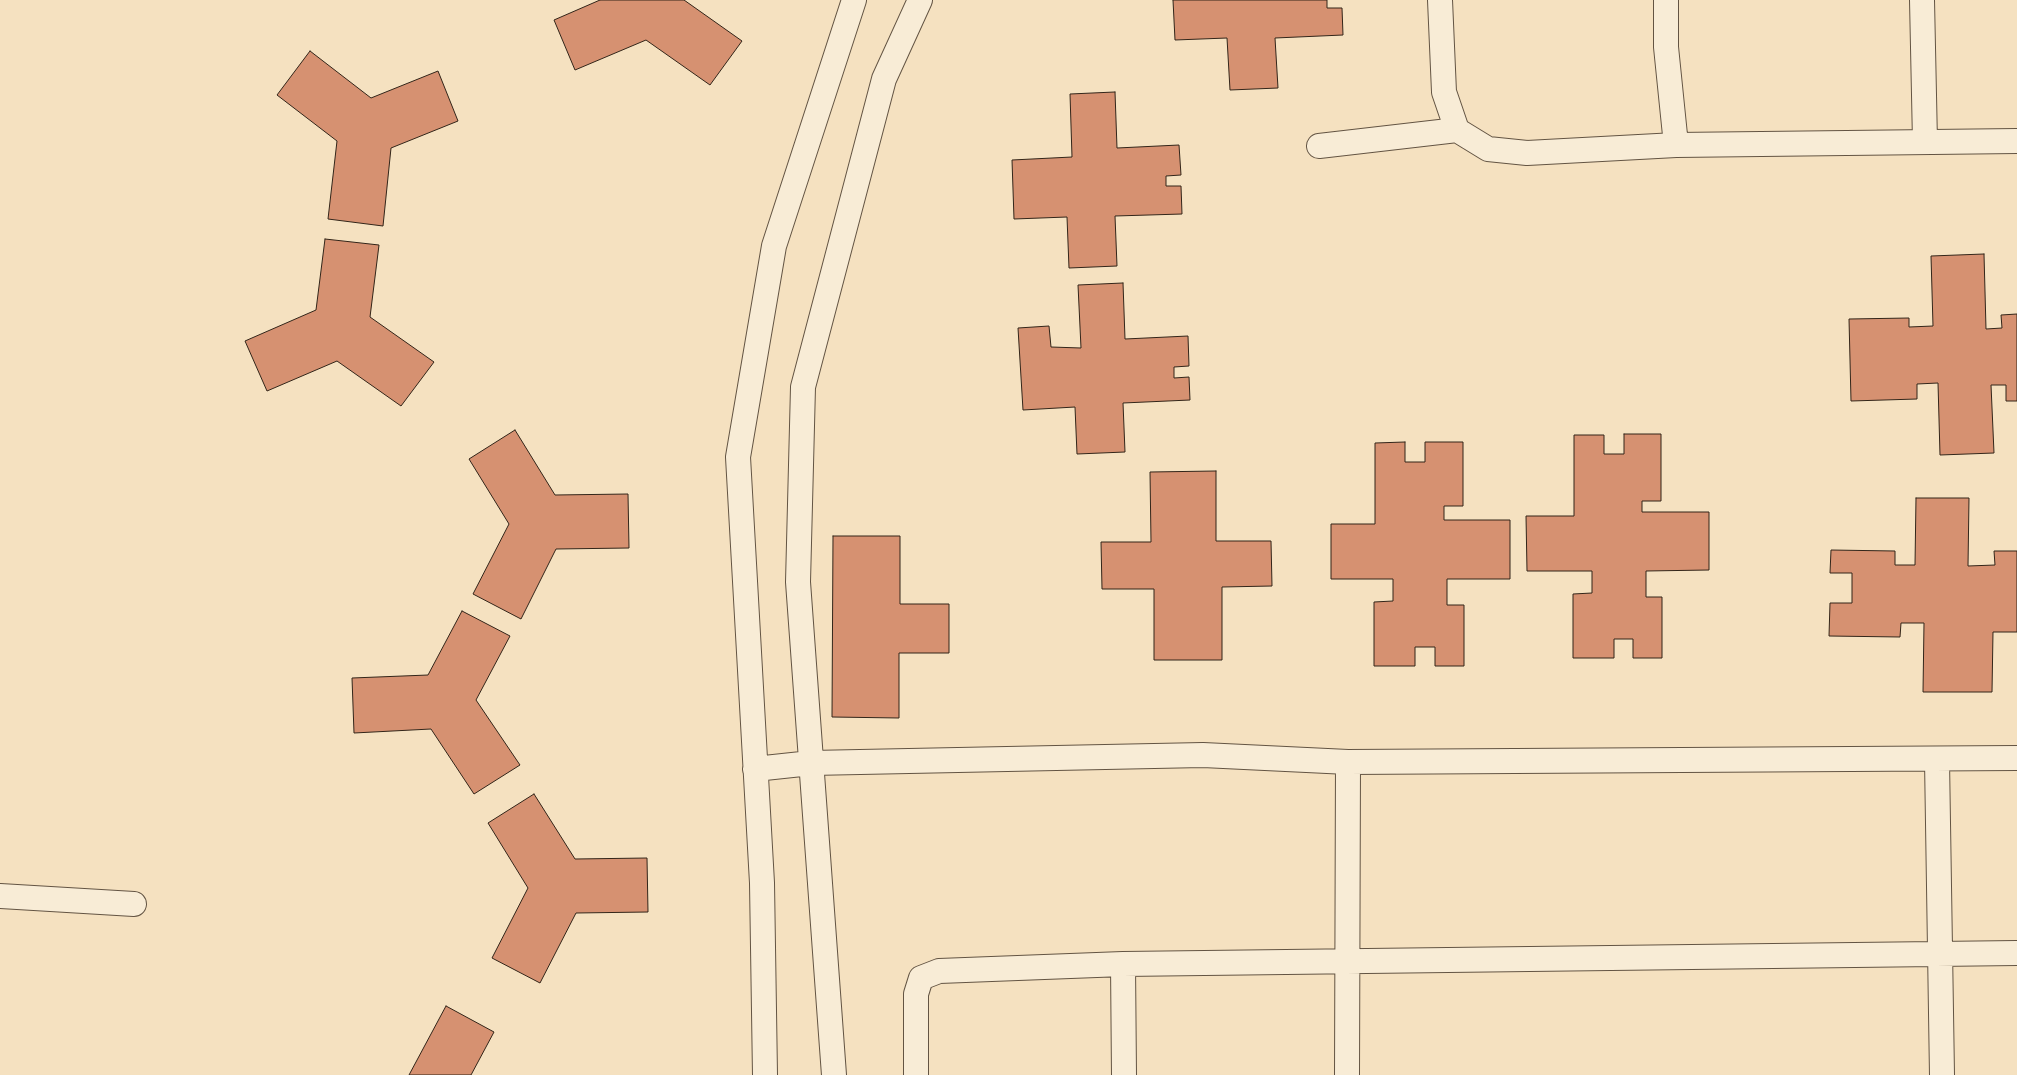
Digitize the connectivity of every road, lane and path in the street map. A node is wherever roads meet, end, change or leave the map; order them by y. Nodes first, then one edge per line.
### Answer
1 (854, 0) edge
2 (920, 0) edge
3 (1440, 0) edge
4 (1666, 0) edge
5 (1922, 0) edge
6 (1457, 130) junction
7 (2017, 141) edge
8 (1925, 142) junction
9 (1676, 145) junction
10 (1319, 146) dead end
11 (2017, 758) edge
12 (1937, 760) junction
13 (1348, 762) junction
14 (811, 763) junction
15 (755, 769) junction
16 (0, 896) edge
17 (134, 904) dead end
18 (2017, 953) edge
19 (1940, 954) junction
20 (1346, 962) junction
21 (1123, 964) junction
22 (765, 1075) edge
23 (834, 1075) edge
24 (916, 1075) edge
25 (1124, 1075) edge
26 (1347, 1075) edge
27 (1942, 1075) edge

1 - 15 street
2 - 14 street
3 - 6 street
4 - 9 street
5 - 8 street
6 - 9 street
6 - 10 street
7 - 8 street
8 - 9 street
11 - 12 street
12 - 13 street
12 - 19 street
13 - 14 street
13 - 20 street
14 - 15 street
14 - 23 street
15 - 22 street
16 - 17 street
18 - 19 street
19 - 20 street
19 - 27 street
20 - 21 street
20 - 26 street
21 - 24 street
21 - 25 street

